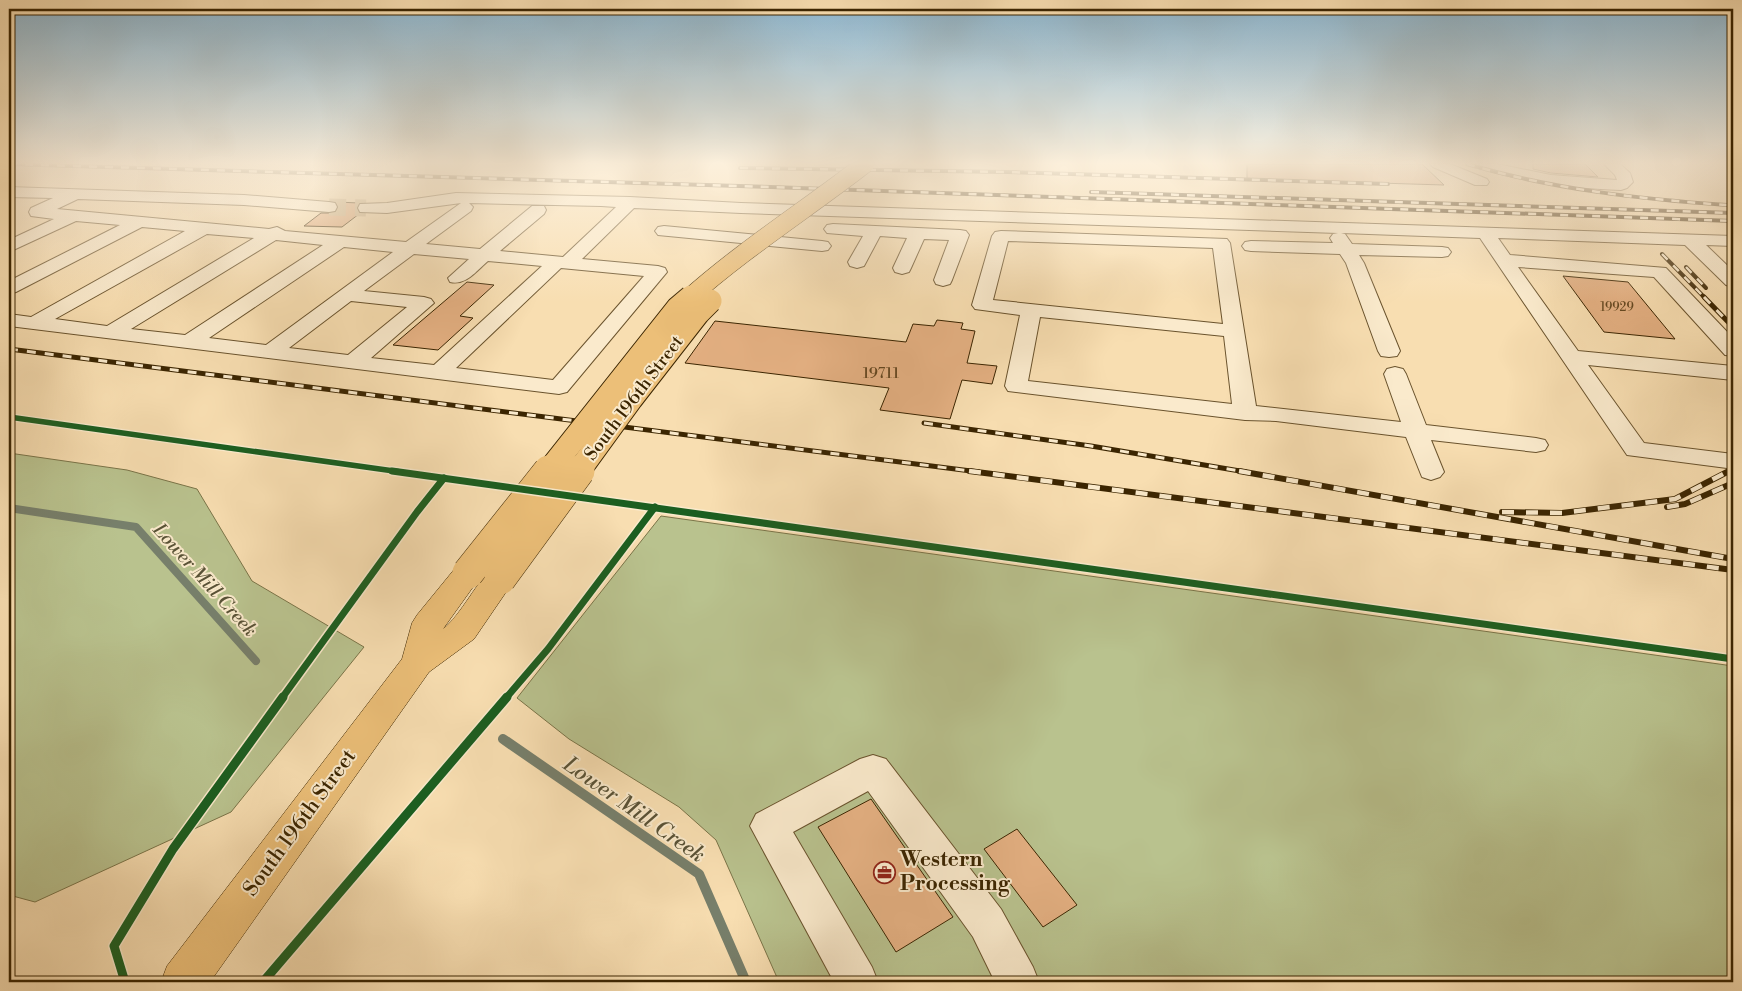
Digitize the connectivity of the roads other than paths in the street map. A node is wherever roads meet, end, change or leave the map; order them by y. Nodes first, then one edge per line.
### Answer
1 (41, 210) edge
2 (162, 210) edge
3 (237, 210) edge
4 (317, 210) tunnel mouth
5 (461, 210) edge
6 (538, 210) dead end
7 (621, 210) edge
8 (704, 210) edge
9 (804, 210) edge
10 (825, 210) edge
11 (841, 211) junction
12 (74, 216) junction
13 (1170, 221) junction
14 (138, 222) junction
15 (1044, 227) junction
16 (1332, 227) junction
17 (205, 228) junction
18 (833, 229) junction
19 (664, 231) dead end
20 (874, 231) junction
21 (1485, 232) junction
22 (918, 233) junction
23 (272, 235) junction
24 (1689, 239) junction
25 (341, 241) junction
26 (1733, 241) edge
27 (1178, 242) junction
28 (1251, 246) dead end
29 (9, 248) edge
30 (410, 248) junction
31 (1346, 249) junction
32 (1442, 252) dead end
33 (484, 255) junction
34 (1504, 260) junction
35 (857, 262) dead end
36 (562, 263) junction
37 (902, 268) dead end
38 (456, 278) dead end
39 (943, 280) dead end
40 (1733, 281) edge
41 (9, 288) edge
42 (347, 294) junction
43 (1031, 310) junction
44 (9, 320) edge
45 (34, 323) junction
46 (1234, 331) junction
47 (111, 332) junction
48 (189, 342) junction
49 (1733, 350) edge
50 (1389, 351) dead end
51 (270, 352) junction
52 (1572, 358) junction
53 (353, 362) junction
54 (439, 372) junction
55 (1733, 373) edge
56 (1395, 374) dead end
57 (1245, 413) junction
58 (1416, 431) junction
59 (1536, 445) dead end
60 (1727, 460) dead end
61 (1431, 472) dead end
62 (416, 663) junction
63 (183, 982) edge
64 (858, 982) edge
65 (1018, 982) edge

1 - 12 street
2 - 14 street
3 - 17 street
4 - 23 street
5 - 30 street
6 - 33 street
7 - 36 street
8 - 11 street
9 - 62 main road, South 196th Street, bridge
10 - 62 main road, South 196th Street, bridge
11 - 15 street
11 - 18 street
12 - 14 street
12 - 29 street
13 - 15 street
13 - 16 street
13 - 27 street
14 - 17 street
14 - 41 street
15 - 27 street
15 - 43 street
16 - 21 street
16 - 31 street
17 - 23 street
17 - 45 street
18 - 19 street
18 - 20 street
20 - 22 street
20 - 35 street
21 - 24 street
21 - 34 street
22 - 37 street
22 - 39 street
23 - 25 street
23 - 47 street
24 - 26 street
24 - 40 street
25 - 30 street
25 - 48 street
27 - 46 street
28 - 31 street
30 - 33 street
30 - 42 street
31 - 32 street
31 - 50 street
33 - 36 street
33 - 38 street
34 - 49 street
34 - 52 street
36 - 54 street
36 - 54 street
42 - 51 street
42 - 53 street
43 - 46 street
43 - 57 street
44 - 45 street
45 - 47 street
46 - 57 street
47 - 48 street
48 - 51 street
51 - 53 street
52 - 55 street
52 - 60 street
53 - 54 street
56 - 58 street
57 - 58 street
58 - 59 street
58 - 61 street
62 - 63 main road, South 196th Street
64 - 65 street

